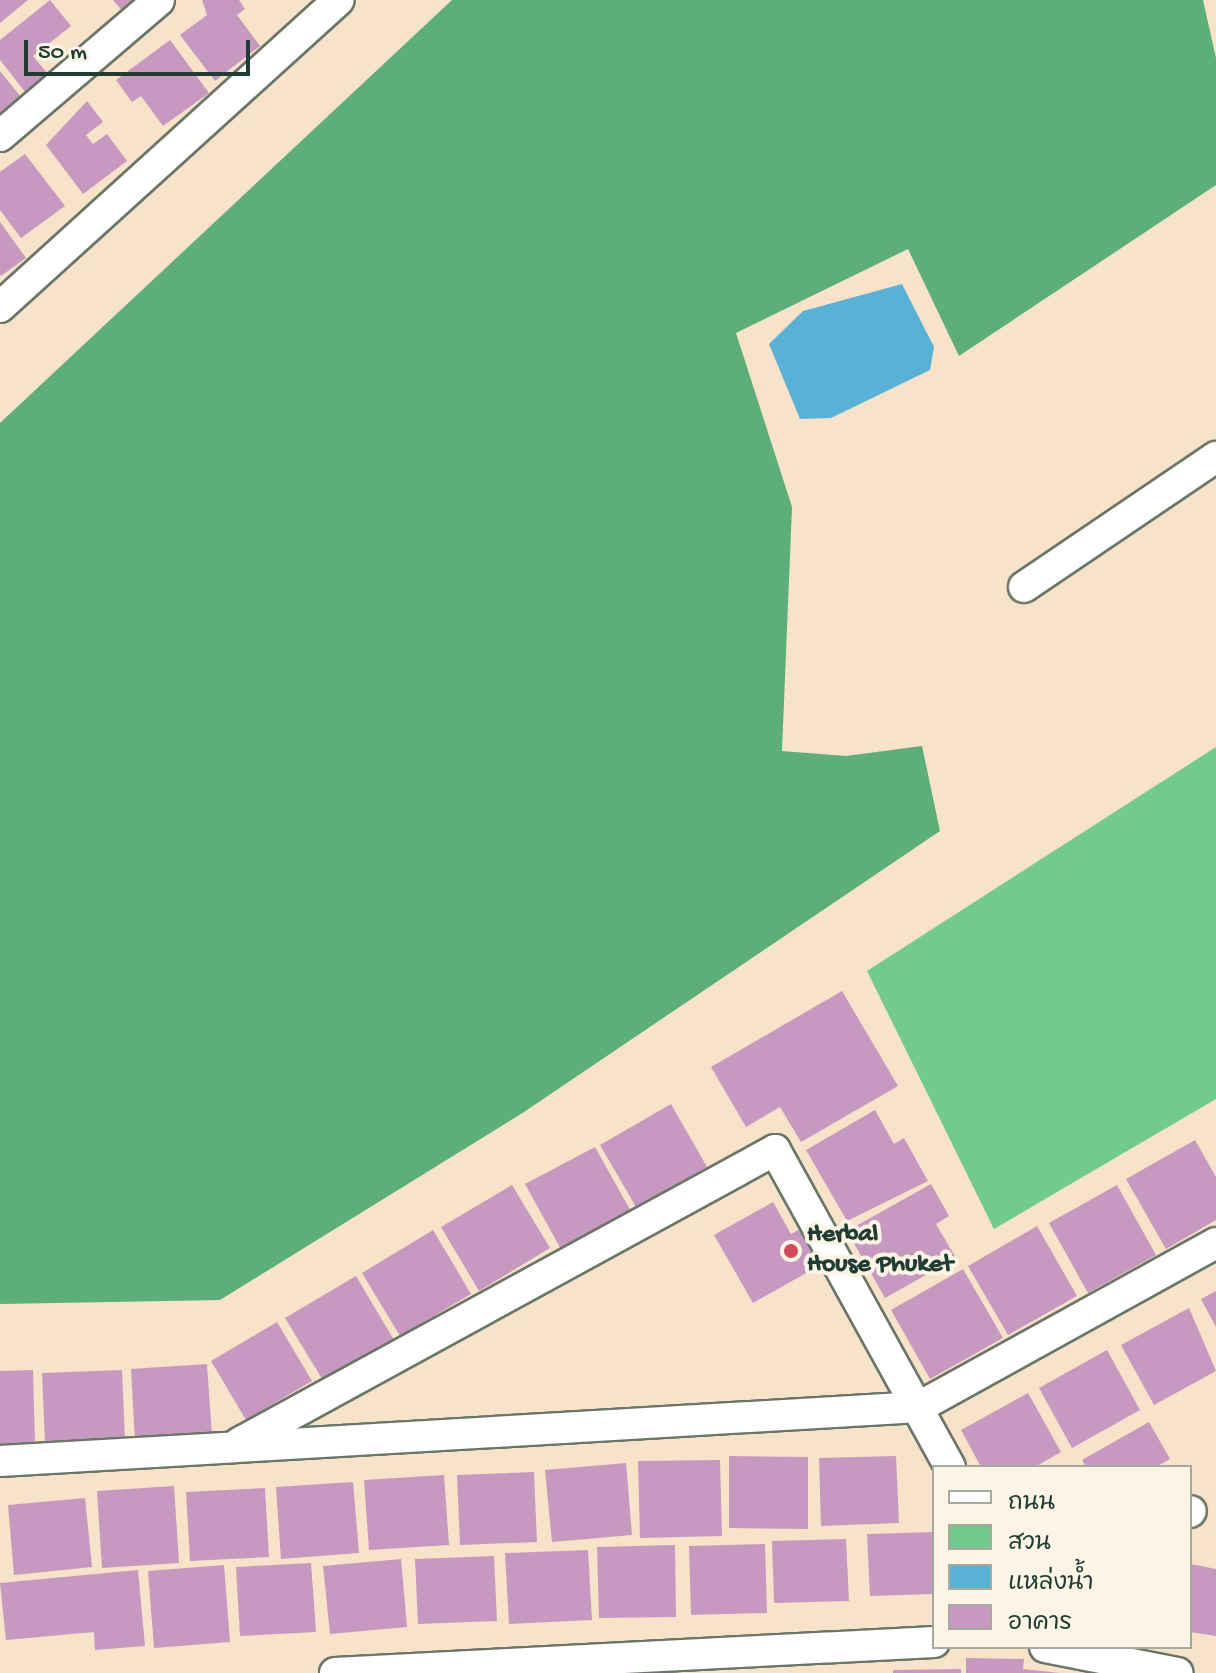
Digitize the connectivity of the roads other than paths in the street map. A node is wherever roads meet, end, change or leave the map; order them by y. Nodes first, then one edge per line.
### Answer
1 (159, 0) edge
2 (338, 0) edge
3 (0, 136) edge
4 (0, 307) edge
5 (1216, 457) edge
6 (1024, 587) dead end
7 (1216, 1243) edge
8 (919, 1407) junction
9 (232, 1447) junction
10 (0, 1461) edge
11 (949, 1465) edge
12 (932, 1642) edge
13 (1055, 1649) edge
14 (335, 1673) edge
15 (1177, 1673) edge

1 - 3 street
2 - 4 street
5 - 6 street
7 - 8 street
8 - 9 street
8 - 9 street
8 - 11 street
9 - 10 street
12 - 14 street
13 - 15 street

